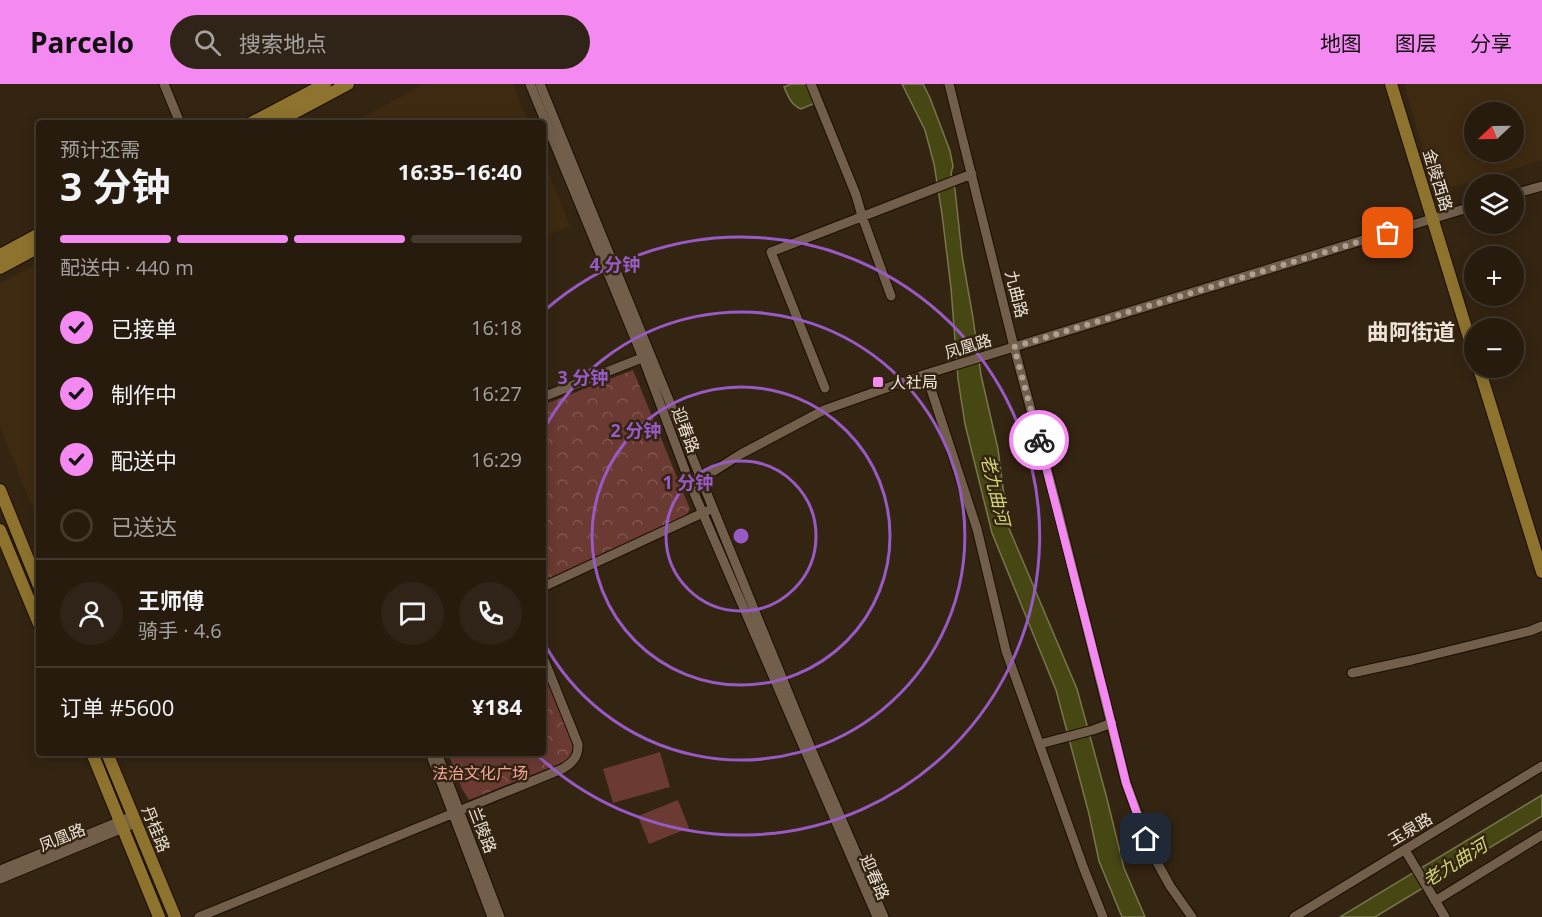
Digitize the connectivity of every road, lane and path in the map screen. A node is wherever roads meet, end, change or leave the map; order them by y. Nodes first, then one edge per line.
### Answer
1 (164, 84) edge
2 (325, 84) edge
3 (348, 84) edge
4 (530, 84) edge
5 (540, 84) edge
6 (811, 84) edge
7 (950, 84) edge
8 (1391, 84) edge
9 (179, 120) edge
10 (257, 120) edge
11 (281, 120) edge
12 (545, 120) edge
13 (546, 121) edge
14 (972, 174) junction
15 (1542, 186) edge
16 (1524, 191) edge
17 (1464, 209) edge
18 (862, 216) junction
19 (1432, 219) junction
20 (36, 236) edge
21 (36, 249) edge
22 (0, 255) edge
23 (0, 268) edge
24 (891, 296) dead end
25 (1464, 322) edge
26 (1014, 347) junction
27 (647, 356) junction
28 (926, 374) junction
29 (1482, 378) edge
30 (825, 388) dead end
31 (546, 396) edge
32 (701, 479) junction
33 (691, 486) junction
34 (0, 490) edge
35 (712, 508) junction
36 (702, 513) junction
37 (0, 530) edge
38 (35, 564) edge
39 (1541, 565) edge
40 (546, 586) edge
41 (36, 617) edge
42 (1542, 626) edge
43 (546, 664) edge
44 (1352, 673) dead end
45 (1112, 723) junction
46 (1040, 744) junction
47 (93, 756) edge
48 (108, 756) edge
49 (431, 756) edge
50 (438, 756) edge
51 (1542, 766) edge
52 (456, 812) junction
53 (134, 820) junction
54 (122, 825) junction
55 (1542, 835) edge
56 (1405, 850) junction
57 (0, 870) edge
58 (0, 879) edge
59 (1435, 901) junction
60 (159, 917) edge
61 (175, 917) edge
62 (199, 917) edge
63 (492, 917) edge
64 (500, 917) edge
65 (877, 917) edge
66 (884, 917) edge
67 (1103, 917) edge
68 (1192, 917) edge
69 (1294, 917) edge
70 (1445, 917) edge

1 - 9 street
2 - 10 main road
3 - 11 main road
4 - 12 street, 迎春路
5 - 27 street, 迎春路
6 - 18 street
7 - 14 street, 九曲路
8 - 19 main road, 金陵西路
13 - 27 street, 迎春路
14 - 18 street
14 - 26 street, 九曲路
15 - 16 street
17 - 19 street, 凤凰路
18 - 24 street
18 - 30 street
19 - 25 main road, 金陵西路
19 - 26 street, 凤凰路
20 - 22 main road
21 - 23 main road
26 - 28 street, 凤凰路
26 - 45 street, 九曲路
27 - 31 street
27 - 32 street, 迎春路
27 - 33 street, 迎春路
28 - 32 street, 凤凰路
28 - 46 street
29 - 39 main road
32 - 33 street, 凤凰路
32 - 35 street, 迎春路
33 - 36 street, 迎春路
34 - 38 main road
35 - 36 street
35 - 66 street, 迎春路
36 - 40 street
36 - 65 street, 迎春路
37 - 41 main road
42 - 44 street
43 - 52 street
45 - 46 street
45 - 68 street, 九曲路
46 - 67 street
47 - 54 main road, 丹桂路
48 - 53 main road, 丹桂路
49 - 52 street, 兰陵路
50 - 52 street, 兰陵路
51 - 56 street, 玉泉路
52 - 62 street
52 - 63 street, 兰陵路
52 - 64 street, 兰陵路
53 - 54 street, 凤凰路
53 - 61 main road, 丹桂路
54 - 57 street, 凤凰路
54 - 58 street, 凤凰路
54 - 60 main road, 丹桂路
55 - 59 street
56 - 59 street
56 - 69 street, 玉泉路
59 - 70 street

